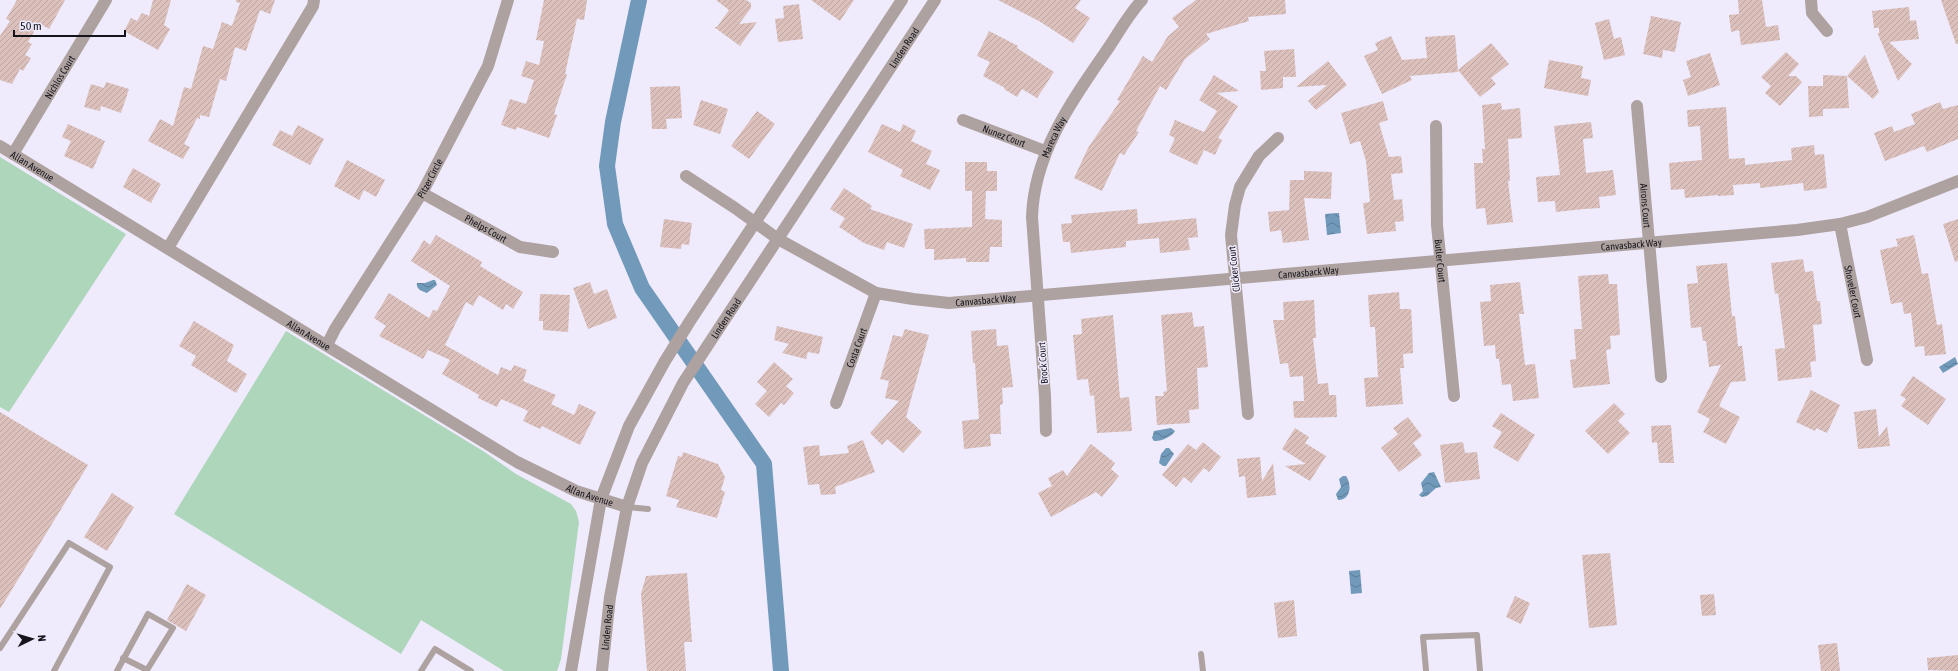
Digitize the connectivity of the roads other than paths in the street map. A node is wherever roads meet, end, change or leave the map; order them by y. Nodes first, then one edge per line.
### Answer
1 (106, 0) edge
2 (314, 0) edge
3 (508, 0) edge
4 (902, 0) edge
5 (935, 0) edge
6 (1141, 0) edge
7 (1811, 0) edge
8 (1827, 31) dead end
9 (1637, 106) dead end
10 (963, 120) dead end
11 (1436, 126) dead end
12 (1278, 138) dead end
13 (0, 146) edge
14 (1045, 151) junction
15 (13, 154) junction
16 (686, 176) dead end
17 (1958, 181) edge
18 (422, 193) junction
19 (754, 222) junction
20 (1840, 224) junction
21 (778, 239) junction
22 (1648, 242) junction
23 (168, 248) junction
24 (553, 252) dead end
25 (1441, 260) junction
26 (1235, 278) junction
27 (876, 293) junction
28 (1038, 296) junction
29 (327, 345) junction
30 (1867, 360) dead end
31 (1661, 377) dead end
32 (1454, 396) dead end
33 (836, 403) dead end
34 (1248, 414) dead end
35 (1046, 431) dead end
36 (601, 499) junction
37 (627, 506) junction
38 (648, 509) dead end
39 (0, 648) edge
40 (1201, 654) dead end
41 (123, 658) junction
42 (1426, 670) dead end
43 (54, 671) edge
44 (117, 671) edge
45 (421, 671) edge
46 (471, 671) edge
47 (571, 671) edge
48 (602, 671) edge
49 (1203, 671) edge
50 (1480, 671) edge

1 - 15 street, Nichlos Court
2 - 23 street
3 - 18 street, Pitzer Circle
4 - 19 street
5 - 21 street, Linden Road
6 - 14 street, Mareca Way
7 - 8 street
9 - 22 street, Airons Court
10 - 14 street, Nunez Court
11 - 25 street, Butler Court
12 - 26 street, Clicker Court
13 - 15 street, Allan Avenue
14 - 28 street, Mareca Way
15 - 23 street, Allan Avenue
16 - 19 street, Canvasback Way
17 - 20 street, Canvasback Way
18 - 24 street, Phelps Court
18 - 29 street, Pitzer Circle
19 - 21 street, Canvasback Way
19 - 36 street
20 - 22 street, Canvasback Way
20 - 30 street, Shoveler Court
21 - 27 street, Canvasback Way
21 - 37 street, Linden Road
22 - 25 street, Canvasback Way
22 - 31 street, Airons Court
23 - 29 street, Allan Avenue
25 - 26 street, Canvasback Way
25 - 32 street, Butler Court
26 - 28 street, Canvasback Way
26 - 34 street, Clicker Court
27 - 28 street, Canvasback Way
27 - 33 street, Costa Court
28 - 35 street, Brock Court
29 - 36 street, Allan Avenue
36 - 37 street, Allan Avenue
36 - 47 street
37 - 38 lane
37 - 48 street, Linden Road
39 - 43 lane
40 - 49 lane
41 - 41 lane
41 - 44 lane
42 - 50 lane
45 - 46 lane

